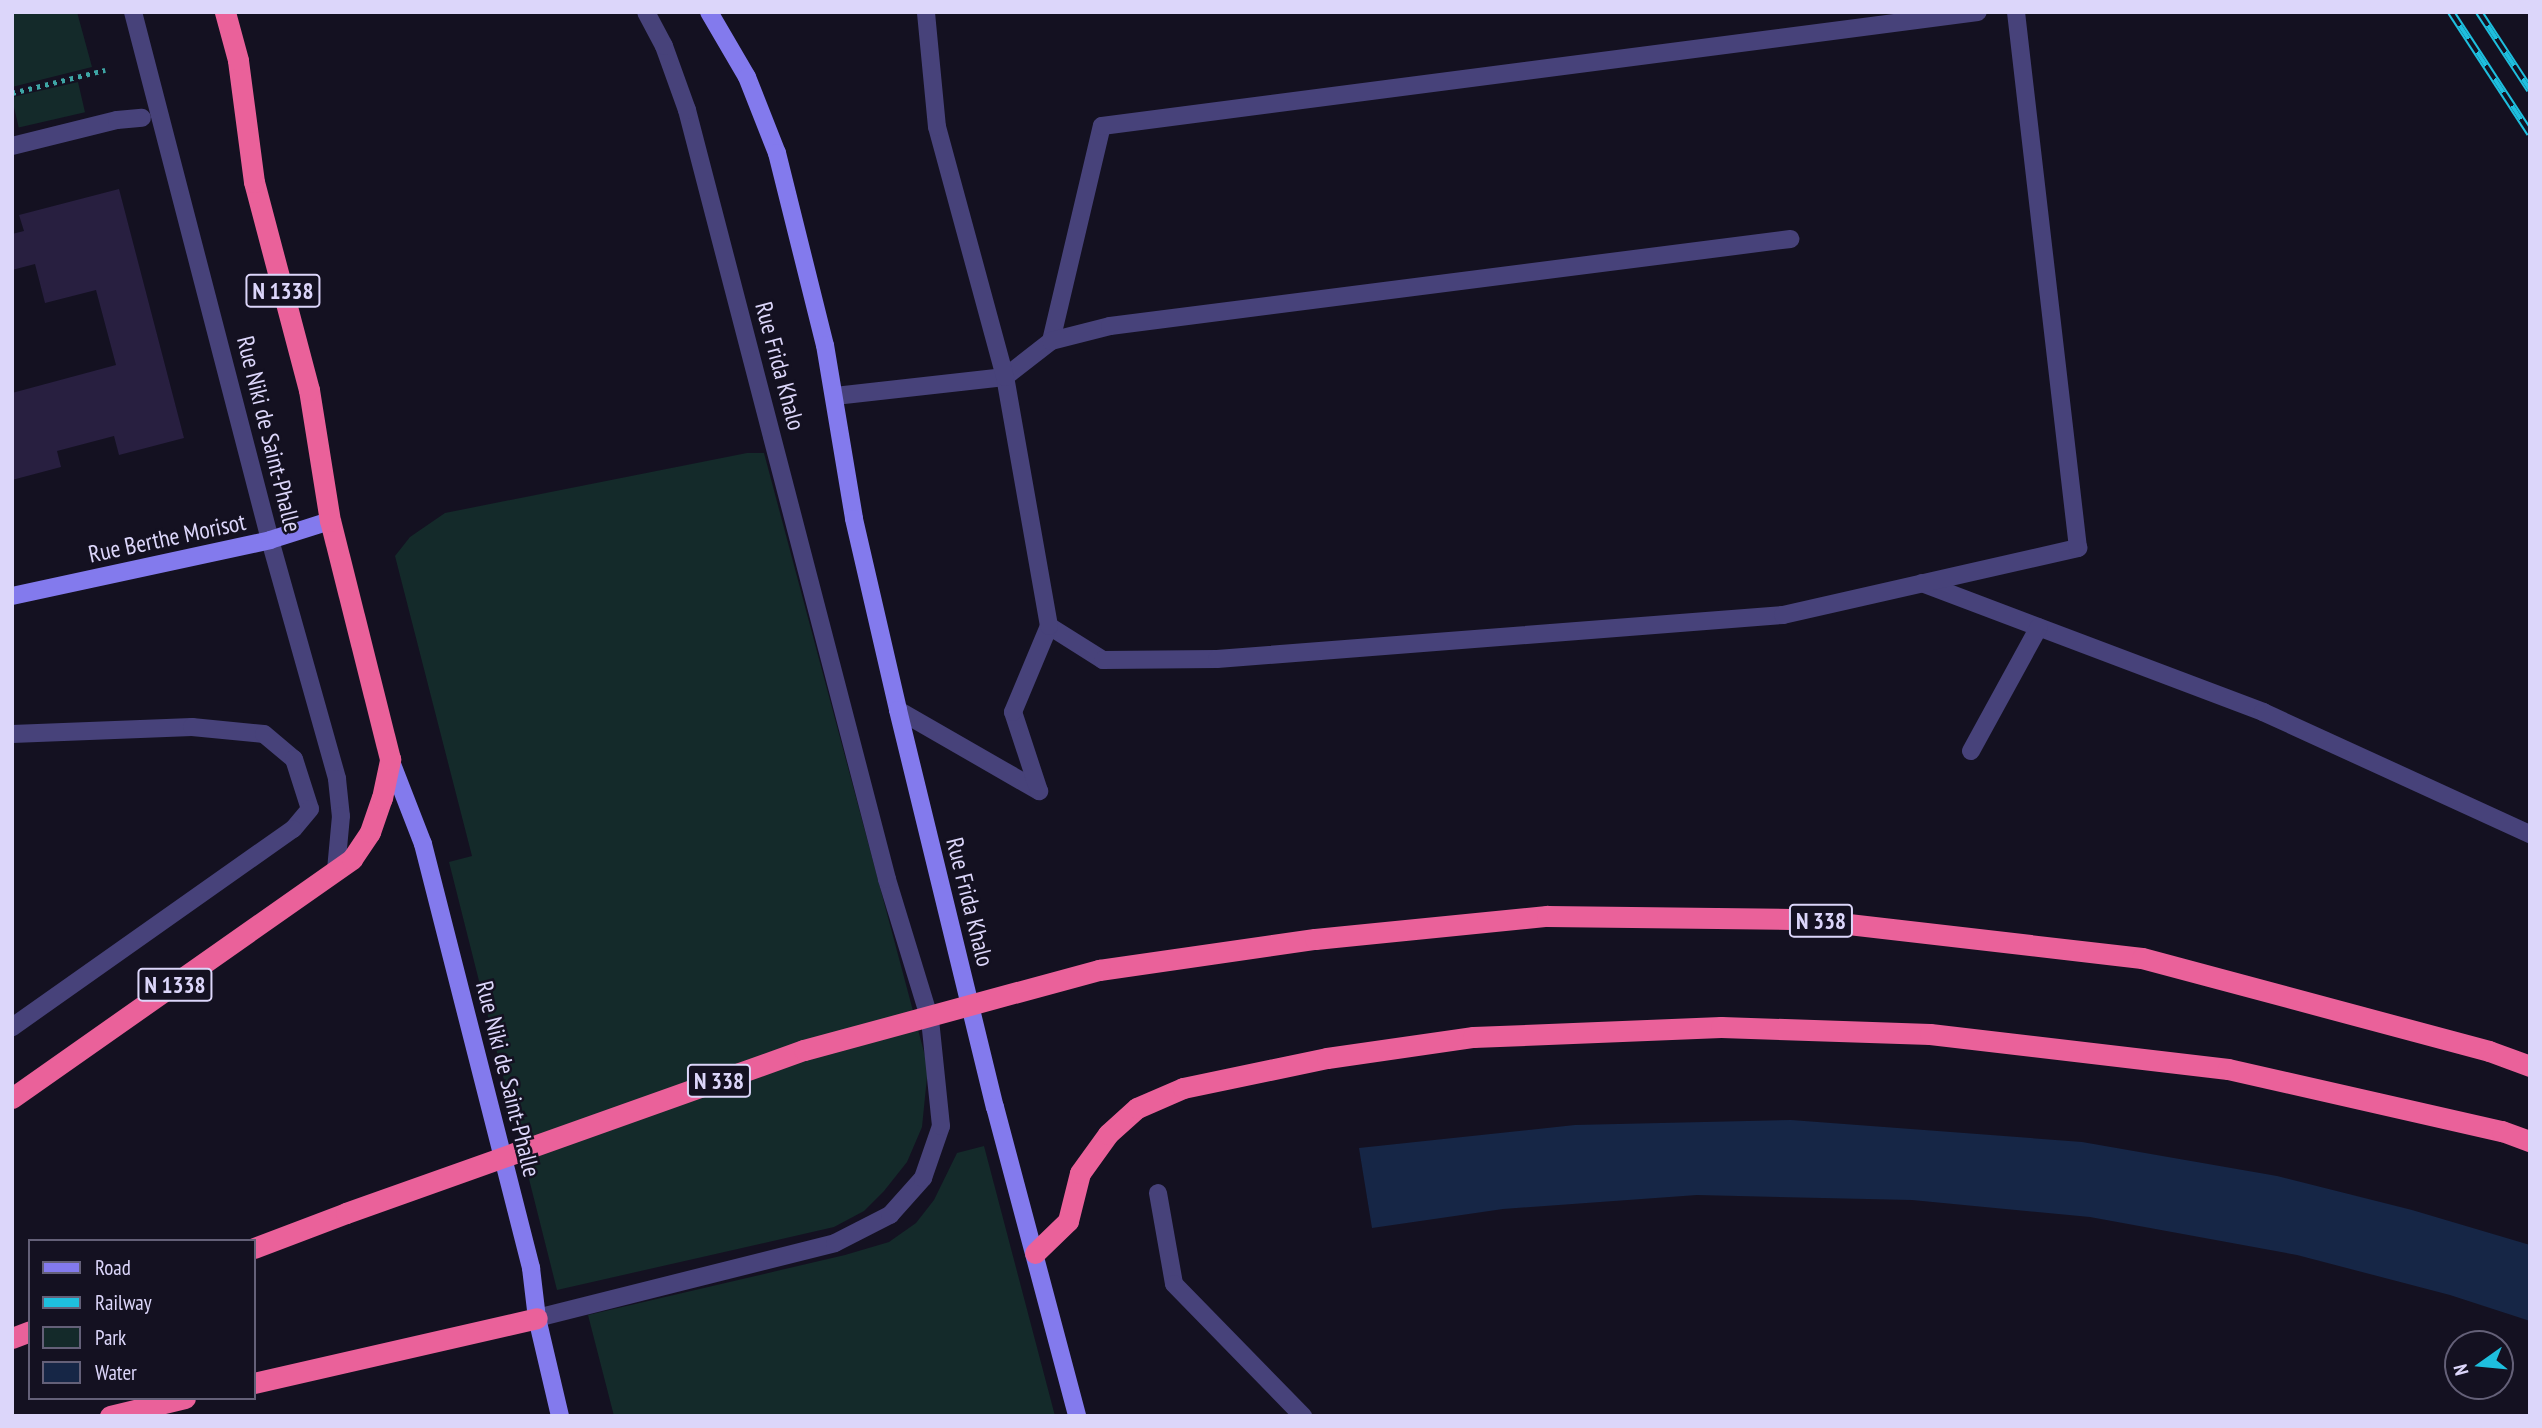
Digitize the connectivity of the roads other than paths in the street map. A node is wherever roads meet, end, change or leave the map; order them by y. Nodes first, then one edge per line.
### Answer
1 (134, 12) edge
2 (225, 12) edge
3 (646, 12) edge
4 (709, 12) edge
5 (926, 12) edge
6 (1978, 12) edge
7 (2016, 12) edge
8 (142, 118) dead end
9 (12, 146) edge
10 (1790, 239) dead end
11 (1051, 341) junction
12 (1005, 377) junction
13 (835, 396) junction
14 (330, 521) junction
15 (270, 540) junction
16 (1922, 583) junction
17 (12, 596) edge
18 (1049, 626) junction
19 (2039, 627) junction
20 (898, 710) junction
21 (12, 734) edge
22 (1971, 751) dead end
23 (390, 759) junction
24 (2530, 834) edge
25 (336, 870) junction
26 (12, 1027) edge
27 (2530, 1066) edge
28 (12, 1098) edge
29 (2530, 1141) edge
30 (1158, 1193) dead end
31 (256, 1247) edge
32 (1035, 1253) junction
33 (537, 1318) junction
34 (256, 1383) edge
35 (177, 1400) edge
36 (110, 1416) edge
37 (560, 1416) edge
38 (1077, 1416) edge
39 (1303, 1416) edge

1 - 15 lane, Rue Niki de Saint-Phalle
2 - 14 highway, N 1338
3 - 33 lane, Rue Frida Khalo
4 - 13 main road, Rue Frida Khalo
5 - 12 lane
6 - 11 lane
7 - 16 lane
8 - 9 lane
10 - 11 lane
11 - 12 lane
12 - 13 lane
12 - 18 lane
13 - 20 main road, Rue Frida Khalo
14 - 15 main road, Rue Berthe Morisot
14 - 23 highway, N 1338
15 - 17 main road, Rue Berthe Morisot
15 - 25 lane, Rue Niki de Saint-Phalle
16 - 18 lane
16 - 19 lane
18 - 20 lane
19 - 22 lane
19 - 24 lane
20 - 32 main road, Rue Frida Khalo
21 - 26 lane
23 - 25 highway, N 1338
23 - 33 main road, Rue Niki de Saint-Phalle
25 - 28 highway, N 1338
27 - 31 highway, N 338, bridge
29 - 32 highway
30 - 39 lane
32 - 38 main road, Rue Frida Khalo
33 - 34 highway
33 - 37 main road, Rue Niki de Saint-Phalle
35 - 36 highway

